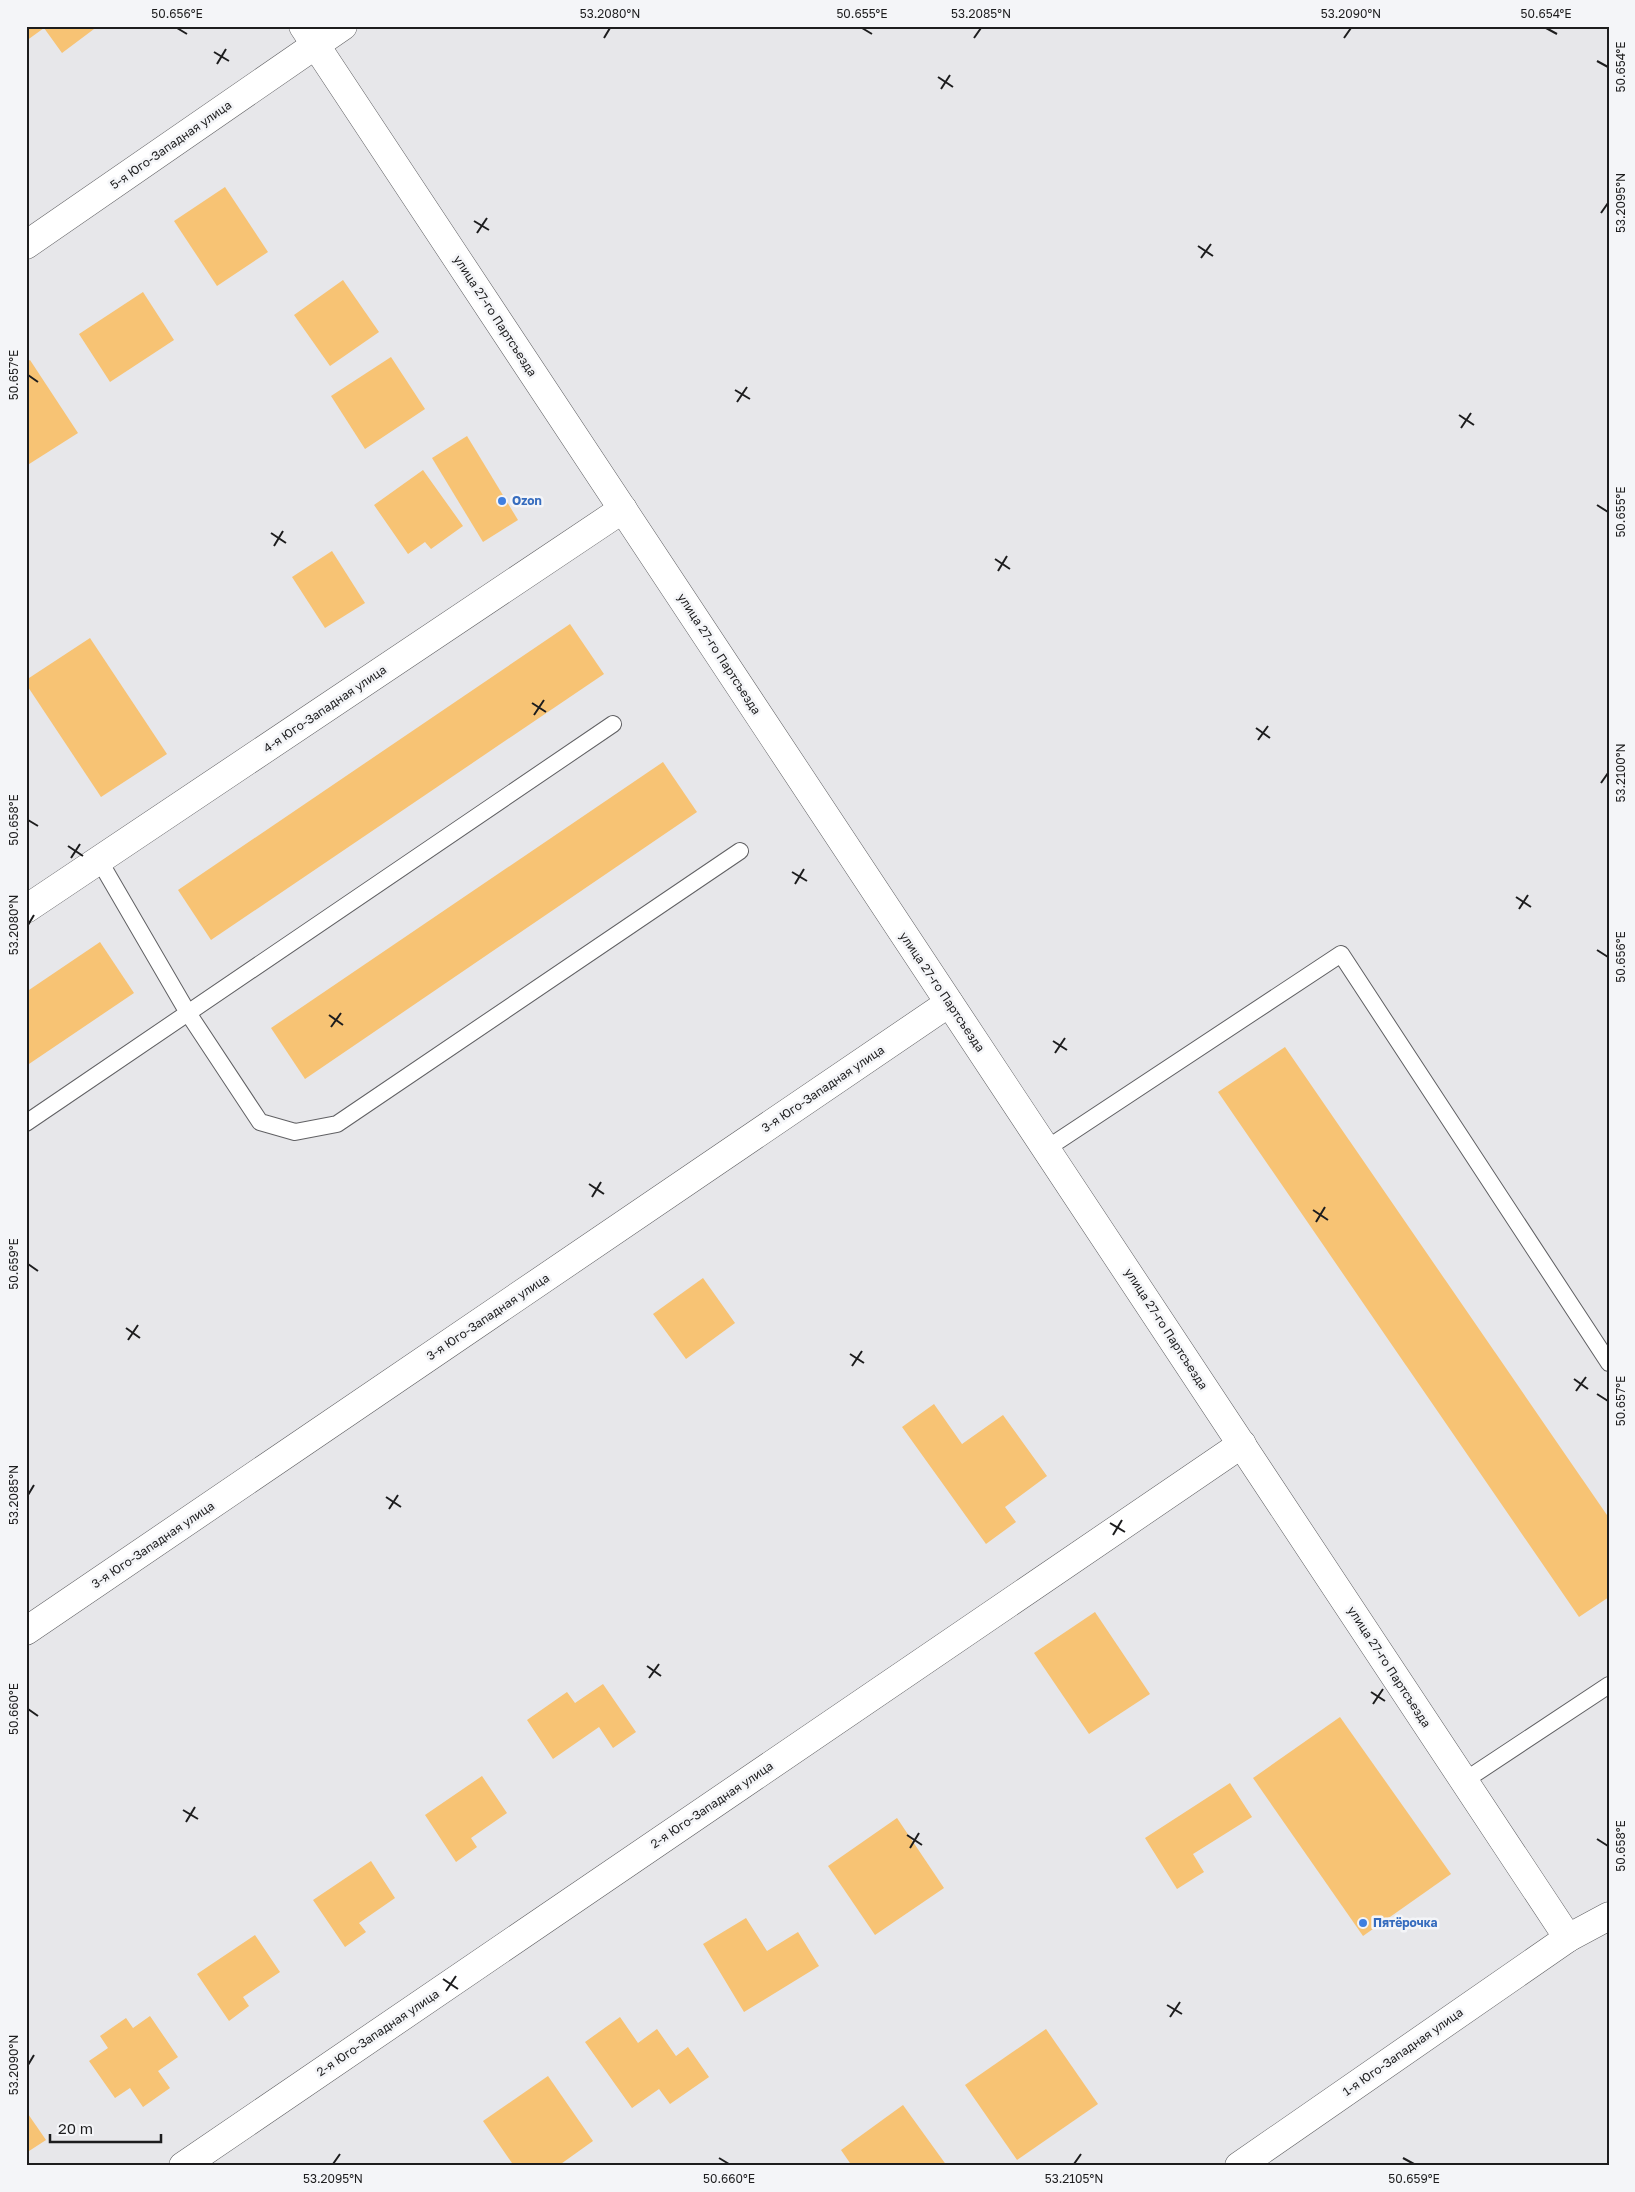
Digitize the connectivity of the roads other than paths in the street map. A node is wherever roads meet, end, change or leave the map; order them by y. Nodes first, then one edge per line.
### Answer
1 (342, 26) edge
2 (310, 36) edge
3 (26, 245) edge
4 (623, 509) junction
5 (613, 724) dead end
6 (740, 851) dead end
7 (99, 860) junction
8 (26, 909) edge
9 (950, 1003) junction
10 (188, 1013) junction
11 (26, 1123) edge
12 (1046, 1149) junction
13 (1609, 1363) edge
14 (1242, 1444) junction
15 (26, 1631) edge
16 (1609, 1685) edge
17 (1464, 1781) junction
18 (1609, 1916) edge
19 (1568, 1938) junction
20 (183, 2166) edge
21 (1239, 2166) edge

1 - 2 street, 5-я Юго-Западная улица
2 - 3 street, 5-я Юго-Западная улица
2 - 4 street, улица 27-го Партсъезда
4 - 7 street, 4-я Юго-Западная улица
4 - 9 street, улица 27-го Партсъезда
5 - 10 lane
6 - 10 lane
7 - 8 street, 4-я Юго-Западная улица
7 - 10 lane
9 - 12 street, улица 27-го Партсъезда
9 - 15 street, 3-я Юго-Западная улица
10 - 11 lane
12 - 13 lane
12 - 14 street, улица 27-го Партсъезда
14 - 17 street, улица 27-го Партсъезда
14 - 20 street, 2-я Юго-Западная улица
16 - 17 lane
17 - 19 street, улица 27-го Партсъезда
18 - 19 street, 1-я Юго-Западная улица
19 - 21 street, 1-я Юго-Западная улица

